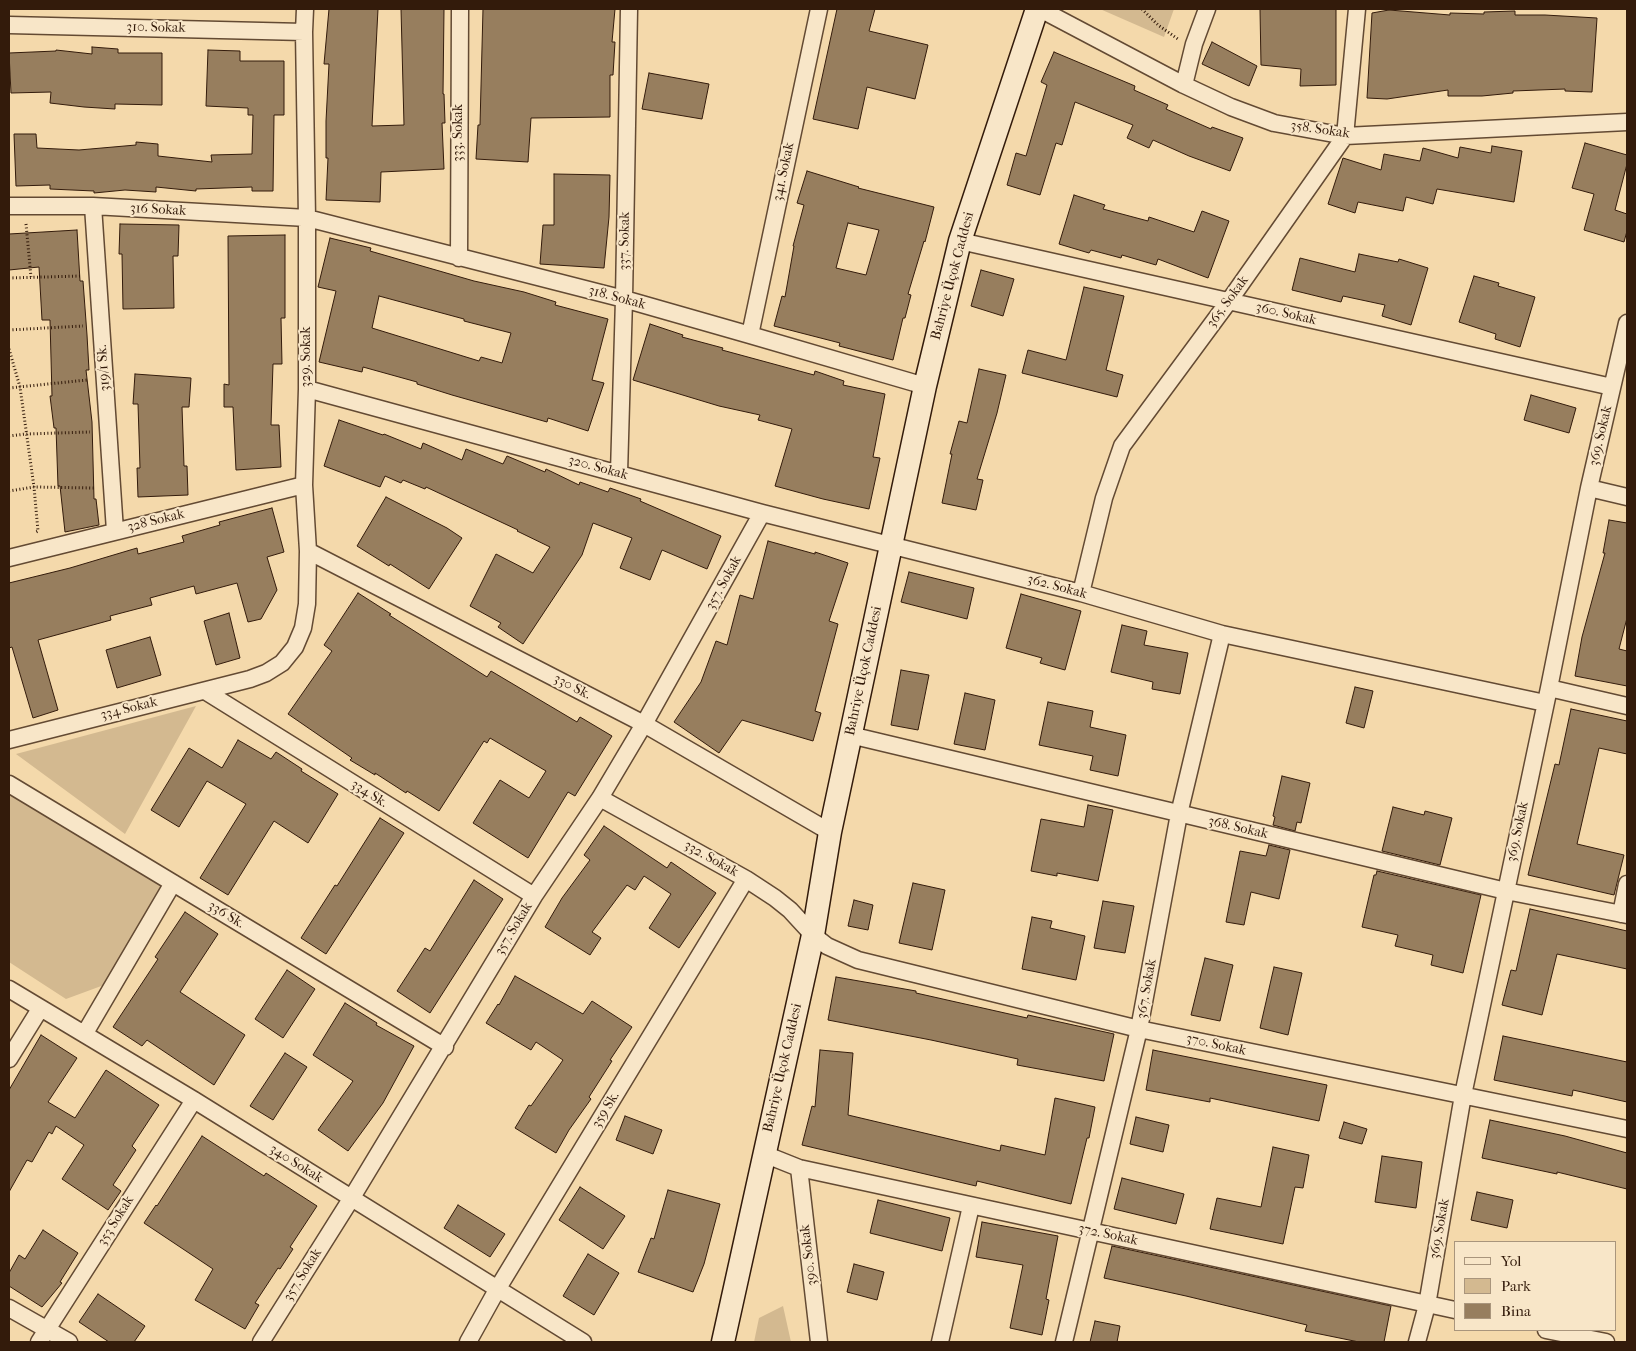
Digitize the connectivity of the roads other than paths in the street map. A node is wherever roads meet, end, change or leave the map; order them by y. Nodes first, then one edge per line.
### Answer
1 (305, 9) edge
2 (460, 9) edge
3 (629, 9) edge
4 (819, 9) edge
5 (1039, 9) edge
6 (1207, 9) edge
7 (1357, 9) edge
8 (9, 25) edge
9 (304, 32) junction
10 (1184, 85) junction
11 (1627, 122) edge
12 (1344, 136) junction
13 (16, 206) edge
14 (93, 206) junction
15 (307, 218) junction
16 (960, 241) junction
17 (459, 258) junction
18 (624, 300) junction
19 (1229, 302) junction
20 (1627, 323) edge
21 (750, 334) junction
22 (925, 386) junction
23 (1612, 387) junction
24 (307, 388) junction
25 (619, 473) junction
26 (304, 485) junction
27 (1589, 488) junction
28 (1627, 497) edge
29 (762, 513) junction
30 (115, 531) junction
31 (890, 544) junction
32 (308, 551) junction
33 (16, 556) edge
34 (1081, 593) junction
35 (1222, 634) junction
36 (250, 679) joint
37 (205, 691) junction
38 (1547, 696) junction
39 (1627, 706) edge
40 (644, 724) junction
41 (10, 734) edge
42 (850, 735) junction
43 (9, 784) edge
44 (600, 798) junction
45 (1179, 814) junction
46 (830, 832) junction
47 (746, 879) junction
48 (173, 883) junction
49 (1627, 884) edge
50 (1506, 891) junction
51 (534, 896) junction
52 (1624, 914) edge
53 (813, 935) junction
54 (9, 988) edge
55 (40, 1009) junction
56 (1139, 1029) junction
57 (85, 1034) junction
58 (444, 1047) junction
59 (9, 1059) edge
60 (1463, 1095) junction
61 (194, 1100) junction
62 (1627, 1129) edge
63 (764, 1154) junction
64 (798, 1168) junction
65 (351, 1199) junction
66 (971, 1206) junction
67 (1091, 1231) junction
68 (498, 1288) junction
69 (1427, 1305) junction
70 (9, 1308) edge
71 (1454, 1310) edge
72 (1551, 1331) edge
73 (43, 1336) edge
74 (68, 1342) edge
75 (261, 1342) edge
76 (468, 1342) edge
77 (582, 1342) edge
78 (722, 1342) edge
79 (819, 1342) edge
80 (940, 1342) edge
81 (1064, 1342) edge
82 (1417, 1342) edge
83 (1606, 1342) edge

1 - 9 street, 329. Sokak
2 - 17 street, 333. Sokak
3 - 18 street, 337. Sokak
4 - 21 street, 341. Sokak
5 - 10 street, 358. Sokak
5 - 16 street, Bahriye Üçok Caddesi
6 - 10 street
7 - 12 street, 365. Sokak
8 - 9 street, 310. Sokak
9 - 15 street, 329. Sokak
10 - 12 street, 358. Sokak
11 - 12 street, 358. Sokak
12 - 19 street, 365. Sokak
13 - 14 street, 316 Sokak
14 - 15 street, 316 Sokak
14 - 30 street, 319/1 Sk.
15 - 17 street, 318. Sokak
15 - 24 street, 329. Sokak
16 - 19 street, 360. Sokak
16 - 22 street, Bahriye Üçok Caddesi
17 - 18 street, 318. Sokak
18 - 21 street, 318. Sokak
18 - 25 street, 337. Sokak
19 - 23 street, 360. Sokak
19 - 34 street, 365. Sokak
20 - 23 street, 369. Sokak
21 - 22 street, 318. Sokak
22 - 31 street, Bahriye Üçok Caddesi
23 - 27 street, 369. Sokak
24 - 25 street, 320. Sokak
24 - 26 street, 329. Sokak
25 - 29 street, 320. Sokak
26 - 30 street, 328 Sokak
26 - 32 street, 329. Sokak
27 - 28 street
27 - 38 street, 369. Sokak
29 - 31 street, 320. Sokak
29 - 40 street, 357. Sokak
30 - 33 street, 328 Sokak
31 - 34 street, 362. Sokak
31 - 42 street, Bahriye Üçok Caddesi
32 - 36 street, 329. Sokak
32 - 40 street, 330 Sk.
34 - 35 street, 362. Sokak
35 - 38 street, 362. Sokak
35 - 45 street, 367. Sokak
36 - 37 street, 334 Sokak
37 - 41 street, 334 Sokak
37 - 51 street, 334 Sk.
38 - 39 street, 362. Sokak
38 - 50 street, 369. Sokak
40 - 44 street, 357. Sokak
40 - 46 street, 330 Sk.
42 - 45 street, 368. Sokak
42 - 46 street, Bahriye Üçok Caddesi
43 - 48 street, 336 Sk.
44 - 47 street, 332. Sokak
44 - 51 street, 357. Sokak
45 - 50 street, 368. Sokak
45 - 56 street, 367. Sokak
46 - 53 street, Bahriye Üçok Caddesi
47 - 53 street, 332. Sokak
47 - 68 street, 359 Sk.
48 - 57 street
48 - 58 street, 336 Sk.
49 - 52 street
50 - 52 street, 368. Sokak
50 - 60 street, 369. Sokak
51 - 58 street, 357. Sokak
53 - 56 street, 370. Sokak
53 - 63 street, Bahriye Üçok Caddesi
54 - 55 street, 340 Sokak
55 - 57 street, 340 Sokak
55 - 59 street
56 - 60 street, 370. Sokak
56 - 67 street, 367. Sokak
57 - 61 street, 340 Sokak
58 - 65 street, 357. Sokak
60 - 62 street, 370. Sokak
60 - 69 street, 369. Sokak
61 - 65 street, 340 Sokak
61 - 73 street, 353 Sokak
63 - 64 street, 372. Sokak
63 - 78 street, Bahriye Üçok Caddesi
64 - 66 street, 372. Sokak
64 - 79 street, 390. Sokak
65 - 68 street, 340 Sokak
65 - 75 street, 357. Sokak
66 - 67 street, 372. Sokak
66 - 80 street
67 - 69 street, 372. Sokak
67 - 81 street, 367. Sokak
68 - 76 street, 359 Sk.
68 - 77 street, 340 Sokak
69 - 71 street, 372. Sokak
69 - 82 street, 369. Sokak
70 - 73 street
72 - 83 street
73 - 74 street

